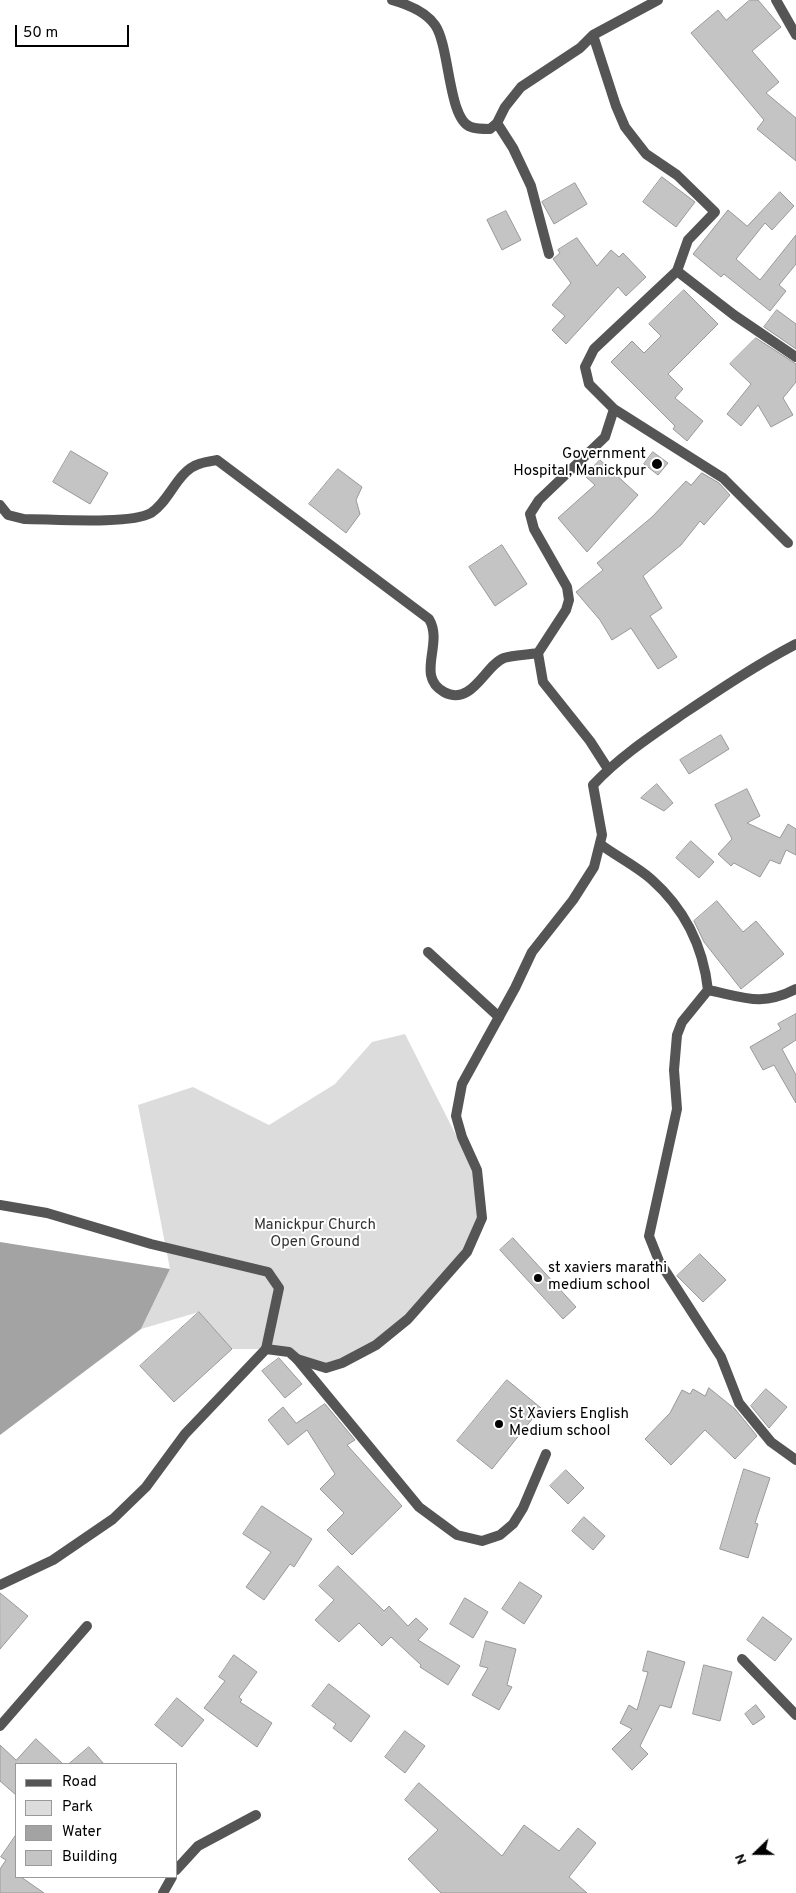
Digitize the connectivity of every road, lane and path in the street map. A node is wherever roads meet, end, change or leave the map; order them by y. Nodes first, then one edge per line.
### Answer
1 (392, 0) edge
2 (658, 0) edge
3 (776, 0) edge
4 (593, 35) junction
5 (796, 35) edge
6 (497, 123) junction
7 (550, 254) dead end
8 (677, 271) junction
9 (796, 357) edge
10 (614, 409) junction
11 (0, 505) edge
12 (788, 542) dead end
13 (796, 644) edge
14 (538, 653) junction
15 (608, 769) junction
16 (600, 844) junction
17 (428, 952) dead end
18 (796, 989) edge
19 (708, 990) junction
20 (499, 1017) junction
21 (0, 1205) edge
22 (266, 1349) junction
23 (297, 1359) junction
24 (546, 1454) dead end
25 (796, 1460) edge
26 (0, 1585) edge
27 (87, 1626) dead end
28 (742, 1659) dead end
29 (796, 1715) edge
30 (0, 1726) edge
31 (256, 1815) dead end
32 (178, 1868) edge
33 (171, 1878) edge
34 (163, 1893) edge

1 - 6 street
2 - 4 street
3 - 5 street
4 - 6 street
4 - 8 street
6 - 7 street
8 - 9 street
8 - 10 street
10 - 12 street
10 - 14 street
11 - 14 street
13 - 15 street
14 - 15 street
15 - 16 street
16 - 19 street
16 - 20 street
17 - 20 street
18 - 19 street
19 - 25 street
20 - 23 street
21 - 22 street
22 - 23 street
22 - 26 street
23 - 24 street
27 - 30 street
28 - 29 street
31 - 32 street
33 - 34 street

